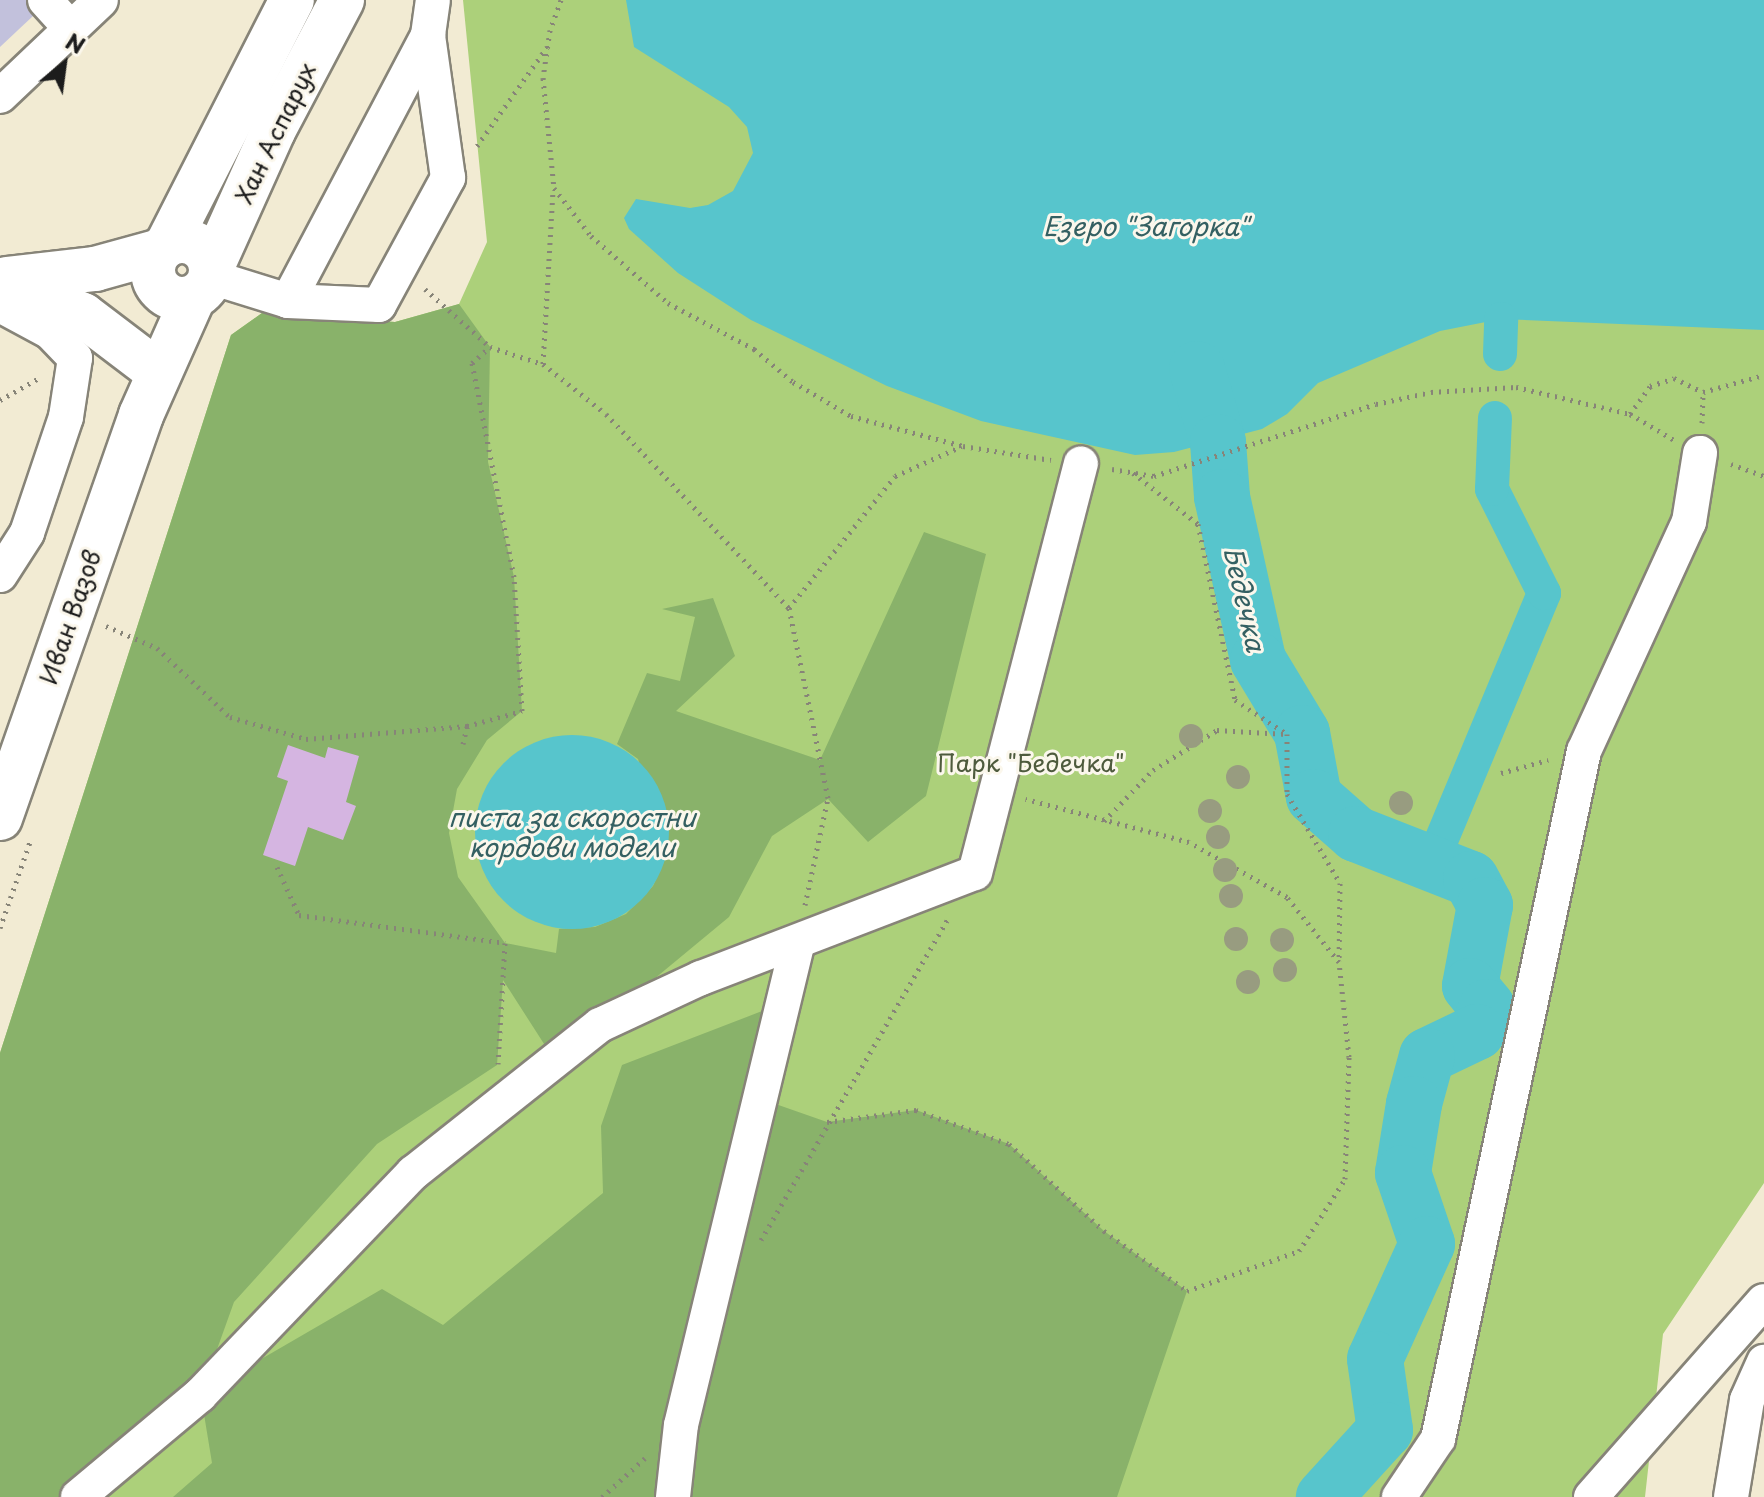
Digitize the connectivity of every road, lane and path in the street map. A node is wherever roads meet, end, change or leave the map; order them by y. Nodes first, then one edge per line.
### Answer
1 (45, 0) edge
2 (101, 0) edge
3 (292, 0) edge
4 (342, 0) edge
5 (433, 0) edge
6 (561, 0) edge
7 (70, 28) junction
8 (428, 35) junction
9 (548, 46) junction
10 (0, 96) edge
11 (448, 178) junction
12 (554, 188) junction
13 (159, 262) junction
14 (400, 266) junction
15 (0, 280) edge
16 (205, 281) junction
17 (288, 301) junction
18 (0, 305) edge
19 (490, 347) junction
20 (146, 363) junction
21 (543, 364) junction
22 (1764, 375) edge
23 (141, 415) junction
24 (963, 446) junction
25 (1700, 453) dead end
26 (1081, 463) junction
27 (1132, 472) junction
28 (0, 575) edge
29 (789, 608) junction
30 (106, 626) dead end
31 (467, 726) junction
32 (1287, 734) junction
33 (463, 744) dead end
34 (1584, 751) junction
35 (1501, 773) dead end
36 (998, 791) junction
37 (0, 818) edge
38 (1104, 821) junction
39 (277, 867) dead end
40 (975, 873) junction
41 (797, 946) junction
42 (1339, 962) junction
43 (495, 1108) junction
44 (827, 1122) junction
45 (754, 1254) dead end
46 (1764, 1301) edge
47 (1764, 1362) edge
48 (78, 1497) edge
49 (673, 1497) edge
50 (1399, 1497) edge
51 (1591, 1497) edge
52 (1731, 1497) edge

1 - 7 street
2 - 7 street
3 - 13 main road, Хан Аспарух
4 - 16 main road, Хан Аспарух
5 - 8 street
6 - 9 path
7 - 10 street
8 - 11 street
8 - 17 street
9 - 11 path
9 - 12 path
11 - 14 street
12 - 21 path
12 - 24 path
13 - 15 main road
13 - 16 main road
13 - 20 main road, Иван Вазов
14 - 17 street
14 - 19 path
15 - 20 main road
16 - 17 street
16 - 23 main road, Иван Вазов
18 - 28 street
19 - 21 path
19 - 31 path
20 - 23 main road, Иван Вазов
21 - 29 path
22 - 27 path
23 - 37 main road, Иван Вазов
24 - 26 path
24 - 29 path
25 - 34 street
26 - 27 path
26 - 36 street
27 - 32 path
29 - 41 path
30 - 31 path
31 - 33 path
32 - 38 path
32 - 42 path
34 - 35 path
34 - 50 street
36 - 38 path
36 - 40 street
38 - 42 path
39 - 43 path
40 - 41 street
40 - 44 path
41 - 43 street
41 - 49 street
42 - 44 path
43 - 48 street
44 - 45 path
46 - 51 street
47 - 52 street

